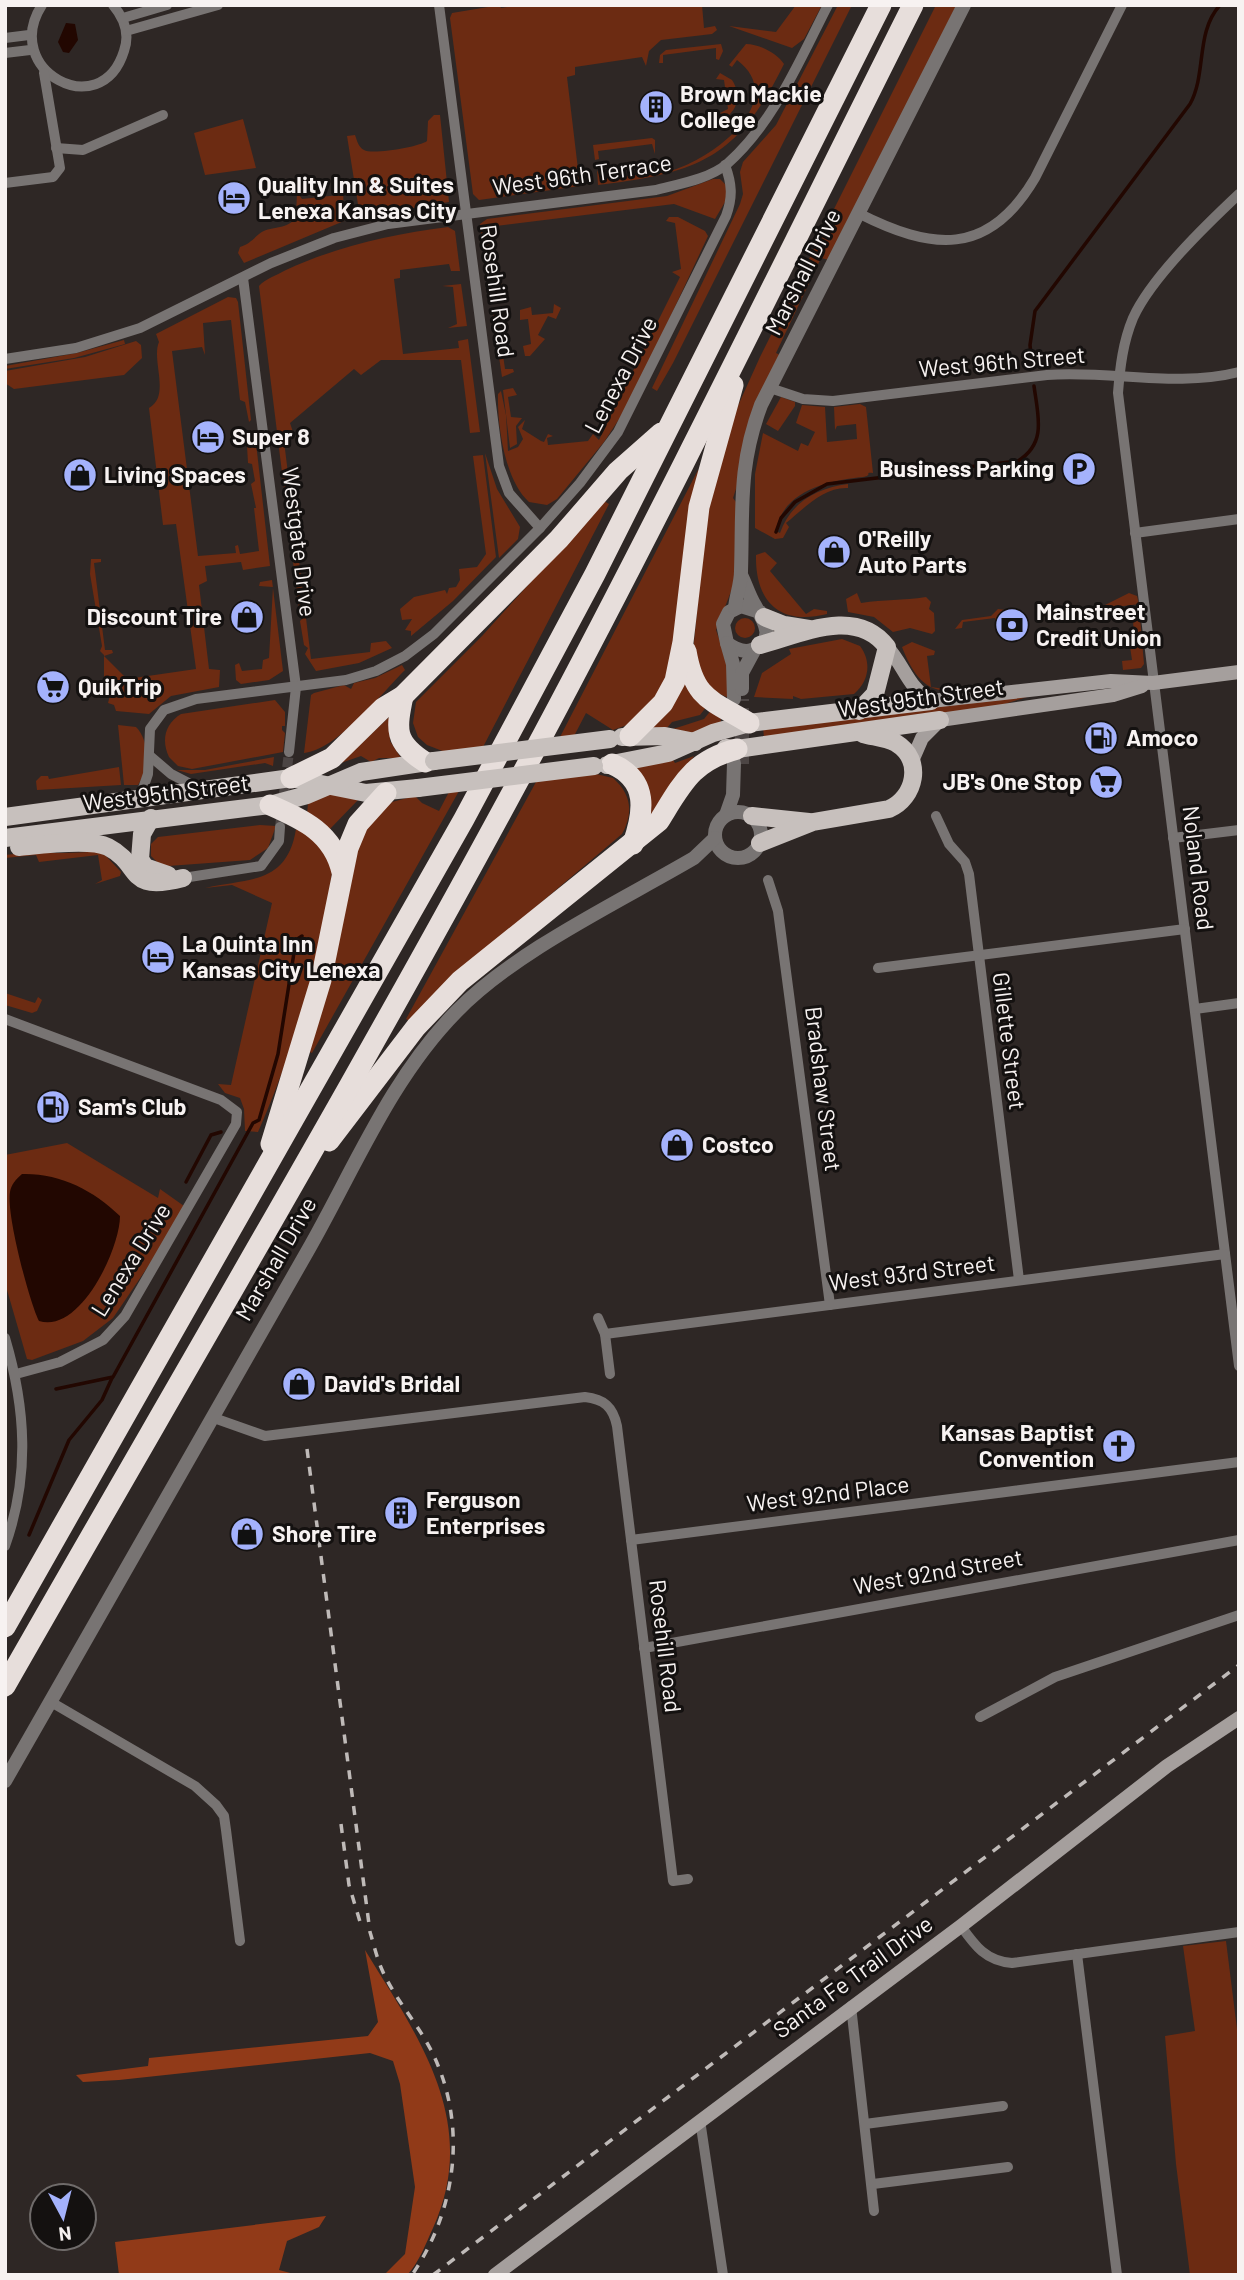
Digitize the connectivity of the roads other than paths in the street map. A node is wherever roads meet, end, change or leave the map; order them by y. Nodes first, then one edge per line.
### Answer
1 (113, 5) edge
2 (167, 5) edge
3 (218, 5) edge
4 (439, 5) edge
5 (828, 5) edge
6 (881, 5) edge
7 (913, 5) edge
8 (964, 5) edge
9 (1122, 5) edge
10 (41, 6) edge
11 (122, 18) junction
12 (126, 32) junction
13 (29, 35) junction
14 (5, 38) edge
15 (30, 50) junction
16 (5, 53) edge
17 (44, 73) junction
18 (163, 115) dead end
19 (56, 148) junction
20 (725, 165) junction
21 (5, 183) edge
22 (1239, 194) edge
23 (465, 212) junction
24 (858, 213) junction
25 (243, 278) junction
26 (748, 332) junction
27 (5, 359) edge
28 (1239, 372) edge
29 (1119, 375) junction
30 (770, 388) junction
31 (670, 425) junction
32 (1239, 519) edge
33 (540, 528) junction
34 (1135, 533) junction
35 (741, 575) junction
36 (735, 608) junction
37 (762, 614) junction
38 (812, 630) junction
39 (683, 642) junction
40 (727, 643) junction
41 (758, 647) junction
42 (887, 647) junction
43 (1239, 672) edge
44 (1153, 683) junction
45 (296, 687) junction
46 (402, 696) junction
47 (931, 701) junction
48 (859, 710) junction
49 (940, 720) junction
50 (749, 723) junction
51 (853, 732) junction
52 (620, 737) junction
53 (694, 741) junction
54 (289, 752) tunnel mouth
55 (150, 756) junction
56 (738, 759) junction
57 (912, 761) junction
58 (430, 762) junction
59 (603, 765) junction
60 (292, 778) junction
61 (329, 785) junction
62 (203, 791) junction
63 (386, 793) junction
64 (139, 800) junction
65 (270, 805) junction
66 (726, 815) junction
67 (750, 815) junction
68 (936, 816) dead end
69 (5, 817) edge
70 (151, 818) junction
71 (813, 822) junction
72 (280, 827) tunnel mouth
73 (1239, 830) edge
74 (5, 838) edge
75 (716, 838) junction
76 (1173, 838) junction
77 (760, 843) junction
78 (632, 845) junction
79 (5, 849) edge
80 (729, 856) junction
81 (694, 858) junction
82 (343, 874) junction
83 (183, 878) junction
84 (768, 880) dead end
85 (1185, 929) junction
86 (977, 957) junction
87 (878, 968) dead end
88 (1239, 1003) edge
89 (1195, 1009) junction
90 (5, 1019) edge
91 (261, 1177) junction
92 (268, 1225) junction
93 (1225, 1254) junction
94 (1019, 1280) junction
95 (830, 1305) junction
96 (598, 1318) dead end
97 (605, 1334) junction
98 (5, 1338) edge
99 (1239, 1366) edge
100 (16, 1374) junction
101 (610, 1374) dead end
102 (214, 1418) junction
103 (1239, 1462) edge
104 (631, 1539) junction
105 (1239, 1540) edge
106 (5, 1546) edge
107 (1239, 1615) edge
108 (5, 1627) edge
109 (644, 1648) junction
110 (5, 1686) edge
111 (51, 1702) junction
112 (980, 1717) dead end
113 (1239, 1718) edge
114 (5, 1781) edge
115 (688, 1879) dead end
116 (961, 1926) junction
117 (1239, 1932) edge
118 (240, 1941) dead end
119 (1077, 1954) junction
120 (851, 2006) junction
121 (1003, 2106) dead end
122 (700, 2120) junction
123 (865, 2124) junction
124 (1008, 2167) dead end
125 (873, 2184) junction
126 (874, 2211) dead end
127 (495, 2275) edge
128 (723, 2275) edge
129 (1117, 2275) edge

1 - 11 street
2 - 11 street
3 - 12 street
4 - 23 street, Rosehill Road
5 - 20 street
6 - 31 highway
7 - 26 highway
8 - 24 street, Marshall Drive
9 - 24 street
10 - 13 street
11 - 12 street
12 - 17 street
13 - 14 street
13 - 15 street
15 - 16 street
15 - 17 street
17 - 19 street
18 - 19 street
19 - 21 street
20 - 23 street, West 96th Terrace
20 - 33 street, Lenexa Drive
22 - 29 street, Noland Road
23 - 25 street, West 96th Terrace
23 - 33 street, Rosehill Road
24 - 30 street, Marshall Drive
25 - 27 street, West 96th Terrace
25 - 45 street, Westgate Drive
26 - 39 highway
26 - 92 highway
28 - 29 street, West 96th Street
29 - 30 street, West 96th Street
29 - 34 street, Noland Road
30 - 35 street, Marshall Drive
31 - 46 highway
31 - 91 highway
32 - 34 street
33 - 45 street, Lenexa Drive
34 - 44 street, Noland Road
35 - 36 street, Marshall Drive
35 - 37 street, Marshall Drive
36 - 37 street
36 - 40 street
37 - 38 main road
37 - 41 street
38 - 41 main road
38 - 42 main road
39 - 50 highway
39 - 52 highway
40 - 41 street
40 - 41 street
42 - 47 main road
42 - 48 main road
43 - 44 main road, West 95th Street
44 - 47 main road, West 95th Street
44 - 49 main road, West 95th Street
44 - 76 street, Noland Road
45 - 54 street
45 - 55 street, Lenexa Drive
46 - 58 highway
46 - 60 highway
47 - 48 main road, West 95th Street
48 - 50 main road, West 95th Street
49 - 51 main road, West 95th Street
49 - 57 main road
50 - 53 main road, West 95th Street
51 - 56 main road, West 95th Street
51 - 57 main road
52 - 53 main road, West 95th Street
52 - 58 main road, West 95th Street, bridge
53 - 56 main road, West 95th Street
53 - 59 main road, West 95th Street
55 - 62 street
55 - 64 street, Lenexa Drive
56 - 66 street
56 - 67 street
56 - 78 highway
57 - 71 main road
58 - 61 main road, West 95th Street
59 - 63 main road, West 95th Street, bridge
59 - 78 highway
60 - 61 main road, West 95th Street
60 - 62 main road, West 95th Street
61 - 63 main road, West 95th Street
61 - 65 main road, West 95th Street
62 - 64 main road, West 95th Street
63 - 82 highway
64 - 69 main road, West 95th Street
65 - 70 main road, West 95th Street
65 - 82 highway
66 - 67 street
66 - 75 street
67 - 71 main road
67 - 77 street
68 - 86 street, Gillette Street
70 - 74 main road, West 95th Street
70 - 83 main road
71 - 77 main road
72 - 83 street
73 - 76 street
75 - 80 street
75 - 81 street, Marshall Drive
76 - 85 street, Noland Road
77 - 80 street
78 - 92 highway
79 - 83 main road
80 - 81 street, Marshall Drive
81 - 102 street, Marshall Drive
82 - 91 highway
84 - 95 street, Bradshaw Street
85 - 86 street
85 - 89 street, Noland Road
86 - 87 street
86 - 94 street, Gillette Street
88 - 89 street
89 - 93 street, Noland Road
90 - 100 street, Lenexa Drive
91 - 108 highway
92 - 110 highway
93 - 94 street, West 93rd Street
93 - 99 street, Noland Road
94 - 95 street, West 93rd Street
95 - 97 street, West 93rd Street
96 - 97 street
97 - 101 street
98 - 100 street
100 - 106 street
102 - 104 street, Rosehill Road
102 - 111 street, Marshall Drive
103 - 104 street, West 92nd Place
104 - 109 street, Rosehill Road
105 - 109 street, West 92nd Street
107 - 112 street
109 - 115 street, Rosehill Road
111 - 114 street, Marshall Drive
111 - 118 street
113 - 116 main road, Santa Fe Trail Drive
116 - 119 street
116 - 120 main road, Santa Fe Trail Drive
117 - 119 street
119 - 129 street
120 - 122 main road, Santa Fe Trail Drive
120 - 123 street
121 - 123 street
122 - 127 main road, Santa Fe Trail Drive
122 - 128 street
123 - 125 street
124 - 125 street
125 - 126 street

